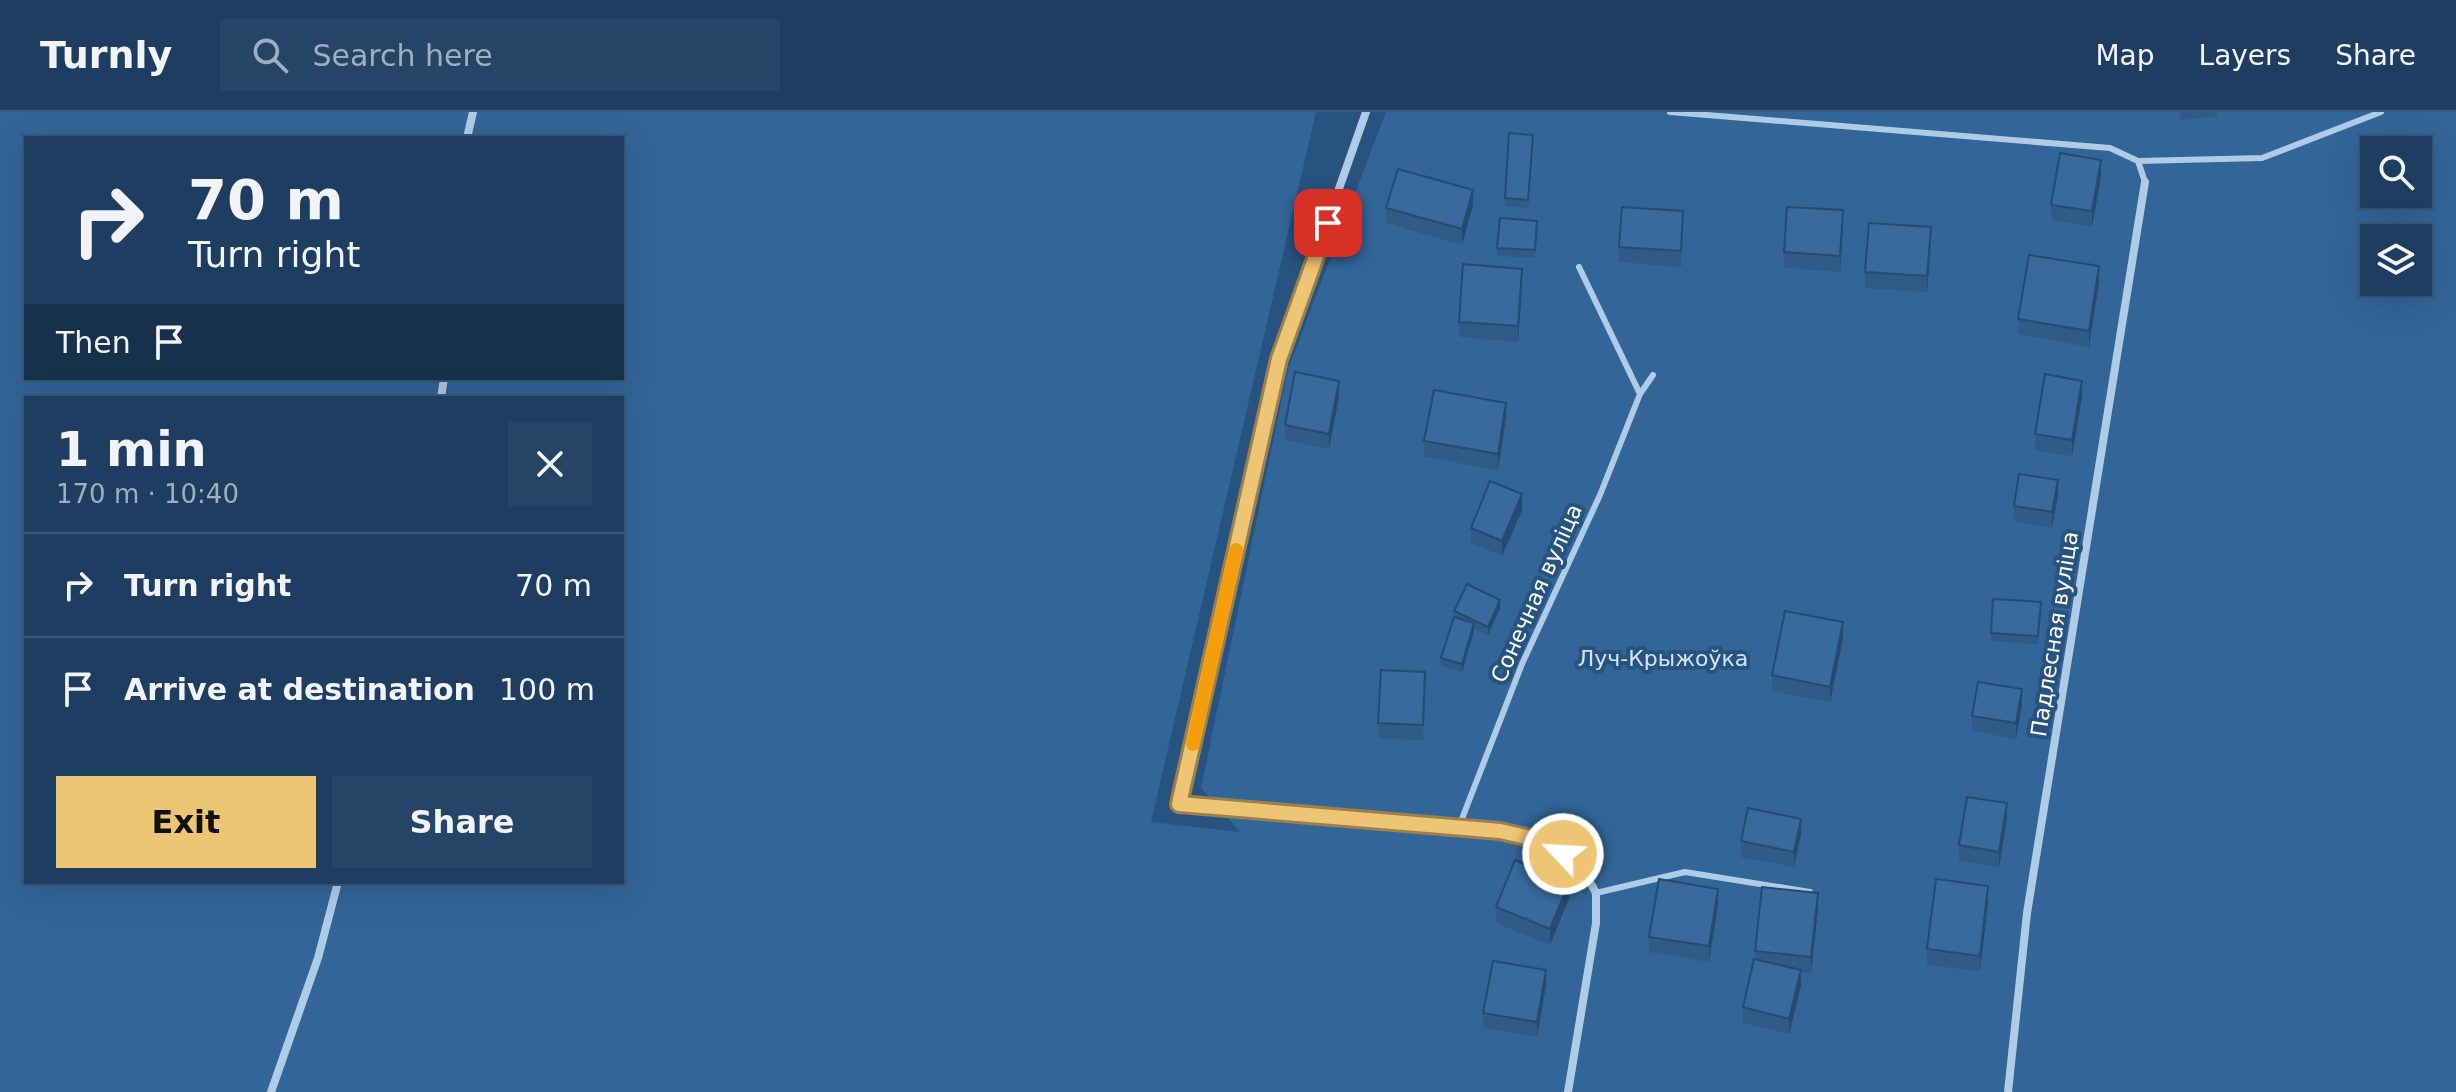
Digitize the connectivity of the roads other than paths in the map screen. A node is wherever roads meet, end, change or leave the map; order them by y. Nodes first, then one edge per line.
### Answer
1 (473, 112) edge
2 (1366, 112) edge
3 (1670, 112) edge
4 (2381, 112) edge
5 (467, 136) edge
6 (2138, 161) junction
7 (2145, 182) joint
8 (1579, 267) dead end
9 (1653, 375) dead end
10 (1640, 394) junction
11 (1458, 829) junction
12 (337, 884) edge
13 (1810, 892) edge
14 (1596, 893) junction
15 (271, 1092) edge
16 (1568, 1092) edge
17 (2008, 1092) edge

1 - 5 street
2 - 11 street
3 - 6 lane
4 - 6 lane
6 - 7 lane
7 - 17 street, Падлесная вуліца
8 - 10 lane
9 - 10 lane, Сонечная вуліца
10 - 11 lane, Сонечная вуліца
11 - 14 street
12 - 15 street
13 - 14 lane
14 - 16 street

